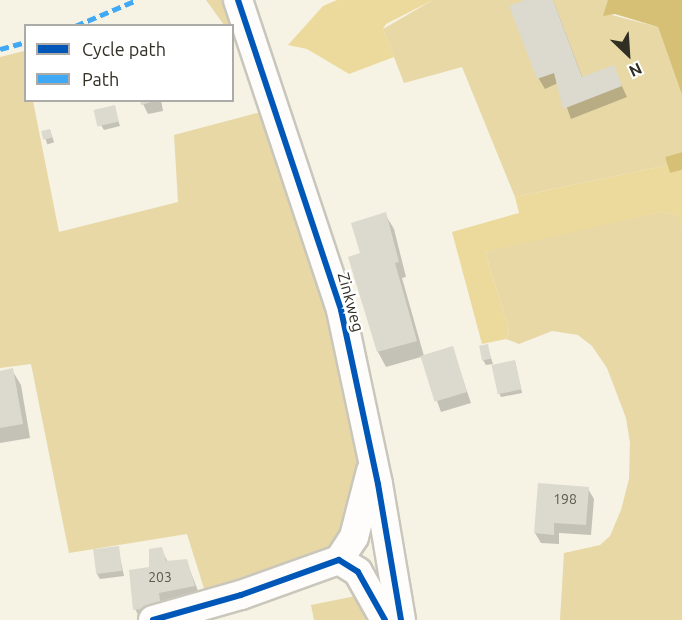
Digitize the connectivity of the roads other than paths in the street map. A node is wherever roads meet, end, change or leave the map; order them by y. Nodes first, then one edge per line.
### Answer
1 (238, 0) edge
2 (374, 464) junction
3 (339, 560) junction
4 (394, 573) junction
5 (153, 620) edge
6 (385, 620) edge
7 (401, 620) edge
8 (422, 620) edge

1 - 2 street, Zinkweg
2 - 3 street, Zinkweg
2 - 4 street, Zinkweg
3 - 5 street
3 - 6 street
4 - 7 street, Zinkweg
4 - 8 street, Zinkweg

